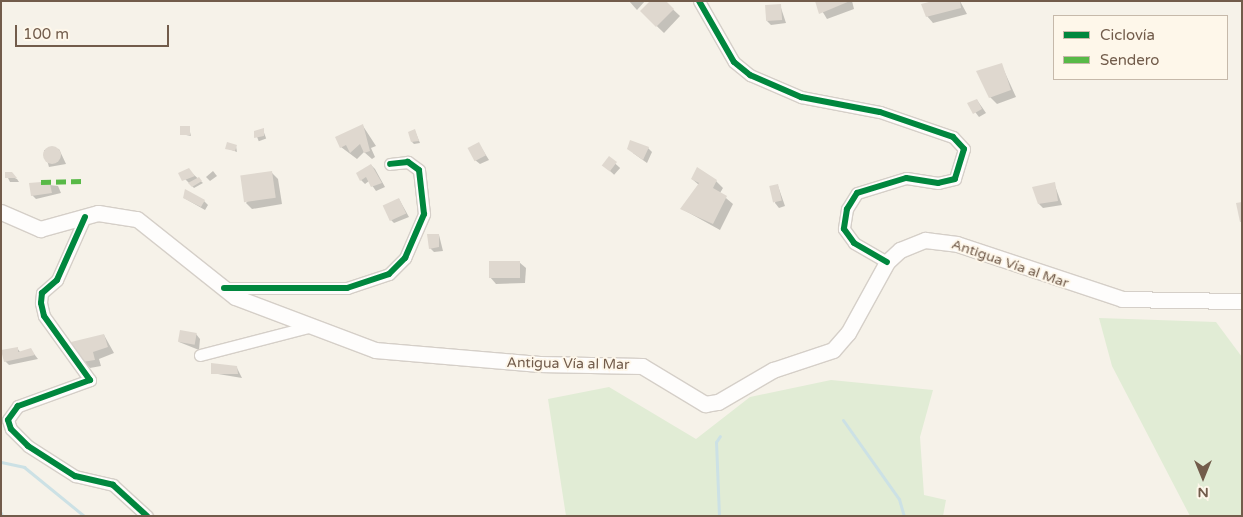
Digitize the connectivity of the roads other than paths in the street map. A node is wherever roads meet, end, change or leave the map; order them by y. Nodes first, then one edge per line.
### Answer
1 (699, 1) edge
2 (390, 164) dead end
3 (1, 212) edge
4 (85, 217) junction
5 (887, 262) junction
6 (224, 288) junction
7 (1242, 301) edge
8 (314, 325) junction
9 (200, 355) dead end
10 (148, 516) edge

1 - 5 street
2 - 6 street
3 - 4 main road, Antigua Vía al Mar
4 - 6 main road, Antigua Vía al Mar
4 - 10 street
5 - 7 main road, Antigua Vía al Mar
5 - 8 main road, Antigua Vía al Mar
6 - 8 main road, Antigua Vía al Mar
8 - 9 street

